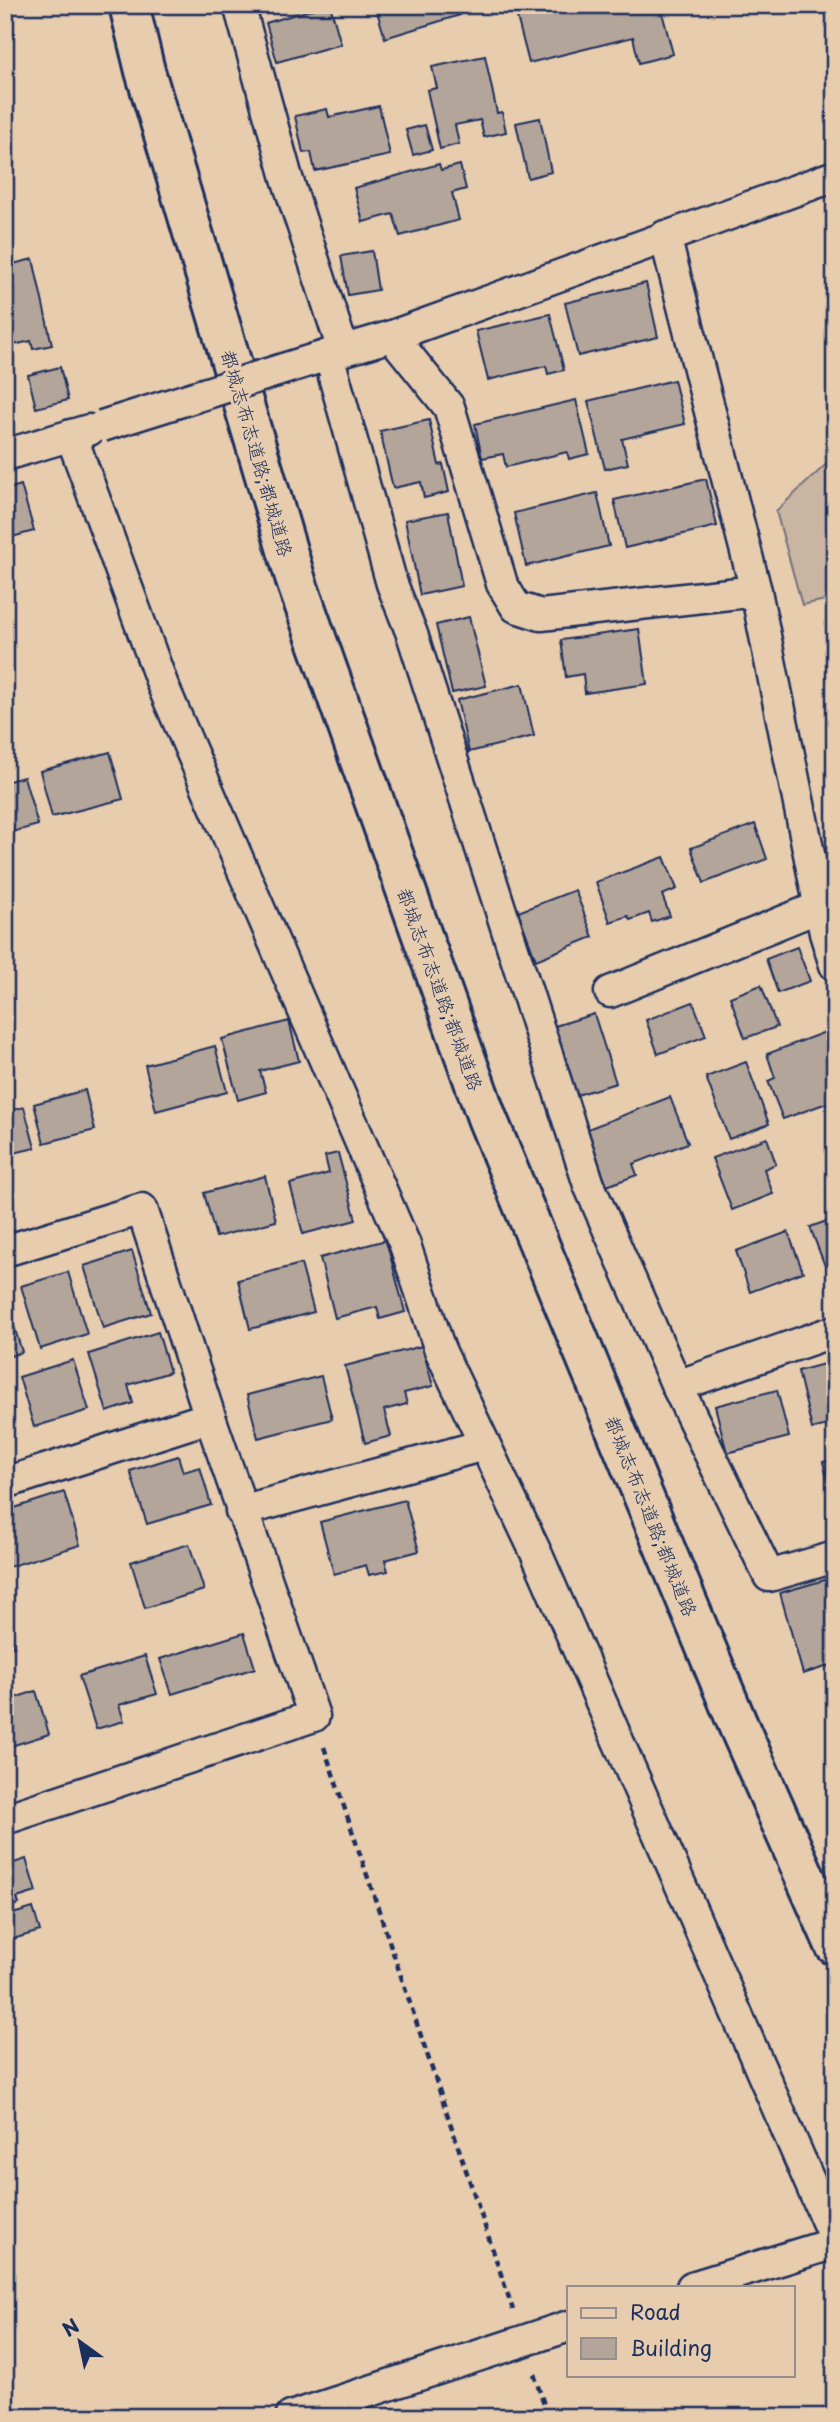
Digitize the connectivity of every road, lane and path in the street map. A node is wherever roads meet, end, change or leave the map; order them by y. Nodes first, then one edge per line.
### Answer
1 (129, 5) edge
2 (239, 5) edge
3 (835, 176) edge
4 (666, 236) junction
5 (392, 336) junction
6 (329, 355) junction
7 (71, 435) junction
8 (5, 454) edge
9 (756, 591) junction
10 (826, 923) edge
11 (835, 965) edge
12 (610, 992) dead end
13 (5, 1251) edge
14 (835, 1331) edge
15 (677, 1386) junction
16 (210, 1417) junction
17 (484, 1445) junction
18 (5, 1483) edge
19 (241, 1511) junction
20 (835, 1557) edge
21 (314, 1716) junction
22 (5, 1818) edge
23 (835, 1945) edge
24 (835, 2242) edge
25 (695, 2286) edge
26 (567, 2327) edge
27 (523, 2340) junction
28 (291, 2417) edge
29 (548, 2417) edge

1 - 23 highway, 都城志布志道路;都城道路
2 - 6 street
3 - 4 street
4 - 5 street
4 - 9 street
5 - 6 street
5 - 9 street
6 - 7 street, bridge
6 - 15 street
7 - 8 street
7 - 17 street
9 - 10 street
10 - 11 street
10 - 12 street
13 - 16 street
14 - 15 street
15 - 20 street
16 - 18 street
16 - 19 street
17 - 19 street
17 - 24 street
19 - 21 street
21 - 22 street
21 - 27 path
24 - 25 street
26 - 27 street
27 - 28 street
27 - 29 path

